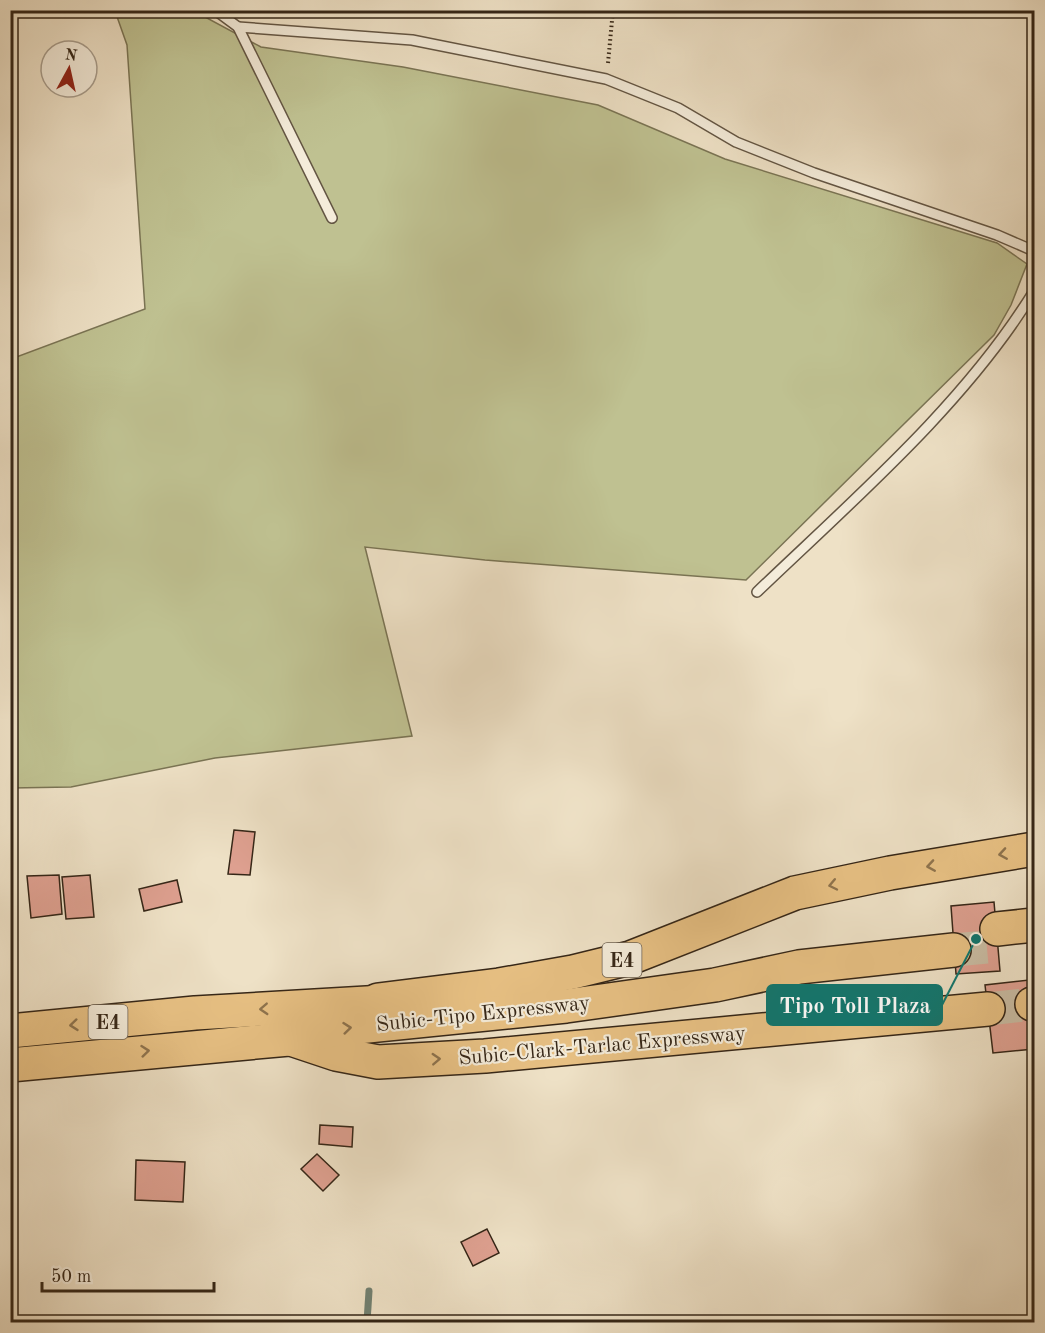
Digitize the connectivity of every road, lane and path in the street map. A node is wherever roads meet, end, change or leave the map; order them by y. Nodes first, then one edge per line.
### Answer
1 (215, 10) edge
2 (613, 10) edge
3 (238, 27) junction
4 (606, 79) junction
5 (332, 218) dead end
6 (1035, 251) edge
7 (1035, 291) edge
8 (757, 592) dead end
9 (1035, 849) edge
10 (1035, 925) edge
11 (1035, 942) edge
12 (343, 1005) junction
13 (988, 1009) tunnel mouth
14 (10, 1031) edge
15 (290, 1039) junction
16 (10, 1065) edge

1 - 3 lane
2 - 4 path
3 - 4 lane
3 - 5 lane
4 - 6 lane
7 - 8 lane
9 -> 12 highway, E4
10 - 11 highway
12 -> 14 highway, Subic-Tipo Expressway / E4
15 -> 12 highway, Subic-Tipo Expressway / E4
15 -> 13 highway, Subic-Clark-Tarlac Expressway / E4
16 -> 15 highway, Subic-Tipo Expressway / E4

